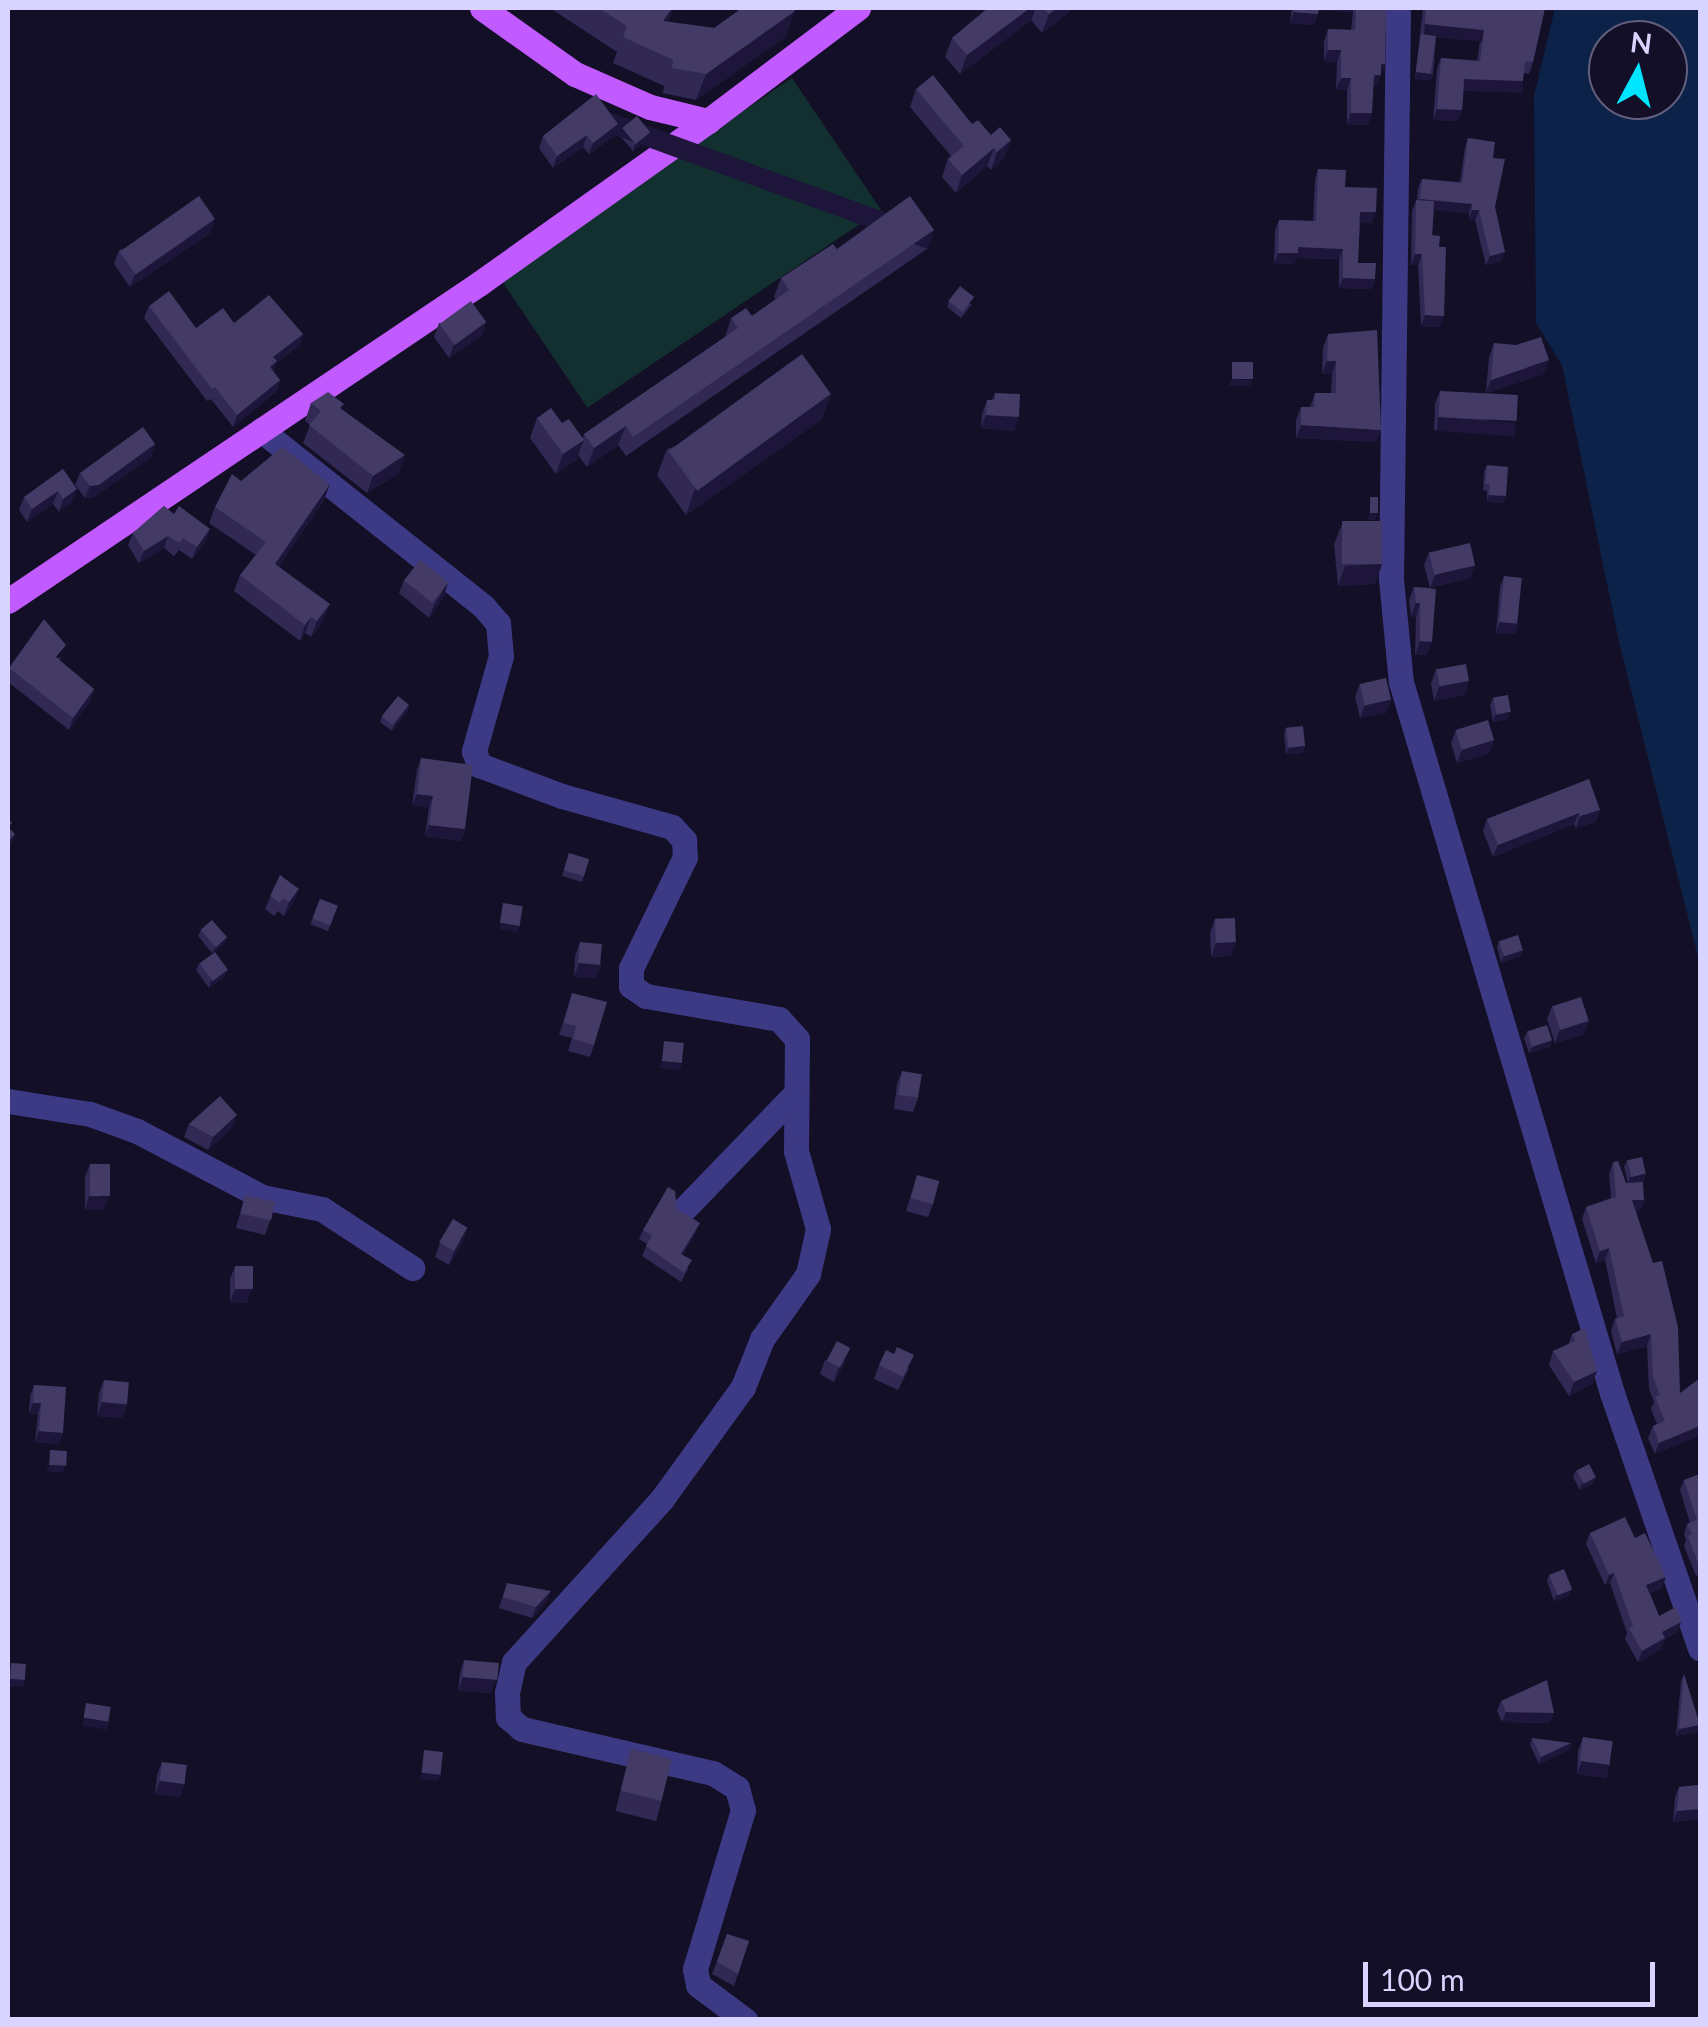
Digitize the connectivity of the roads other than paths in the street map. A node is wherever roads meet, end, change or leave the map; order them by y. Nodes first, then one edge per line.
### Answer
1 (482, 8) edge
2 (858, 8) edge
3 (1398, 8) edge
4 (708, 121) junction
5 (261, 430) junction
6 (8, 601) edge
7 (795, 1094) junction
8 (8, 1101) edge
9 (686, 1207) dead end
10 (412, 1268) dead end
11 (1700, 1648) edge
12 (745, 2020) edge

1 - 4 main road
2 - 4 main road
3 - 11 street
4 - 5 main road
5 - 6 main road
5 - 7 street
7 - 9 street
7 - 12 street
8 - 10 street

